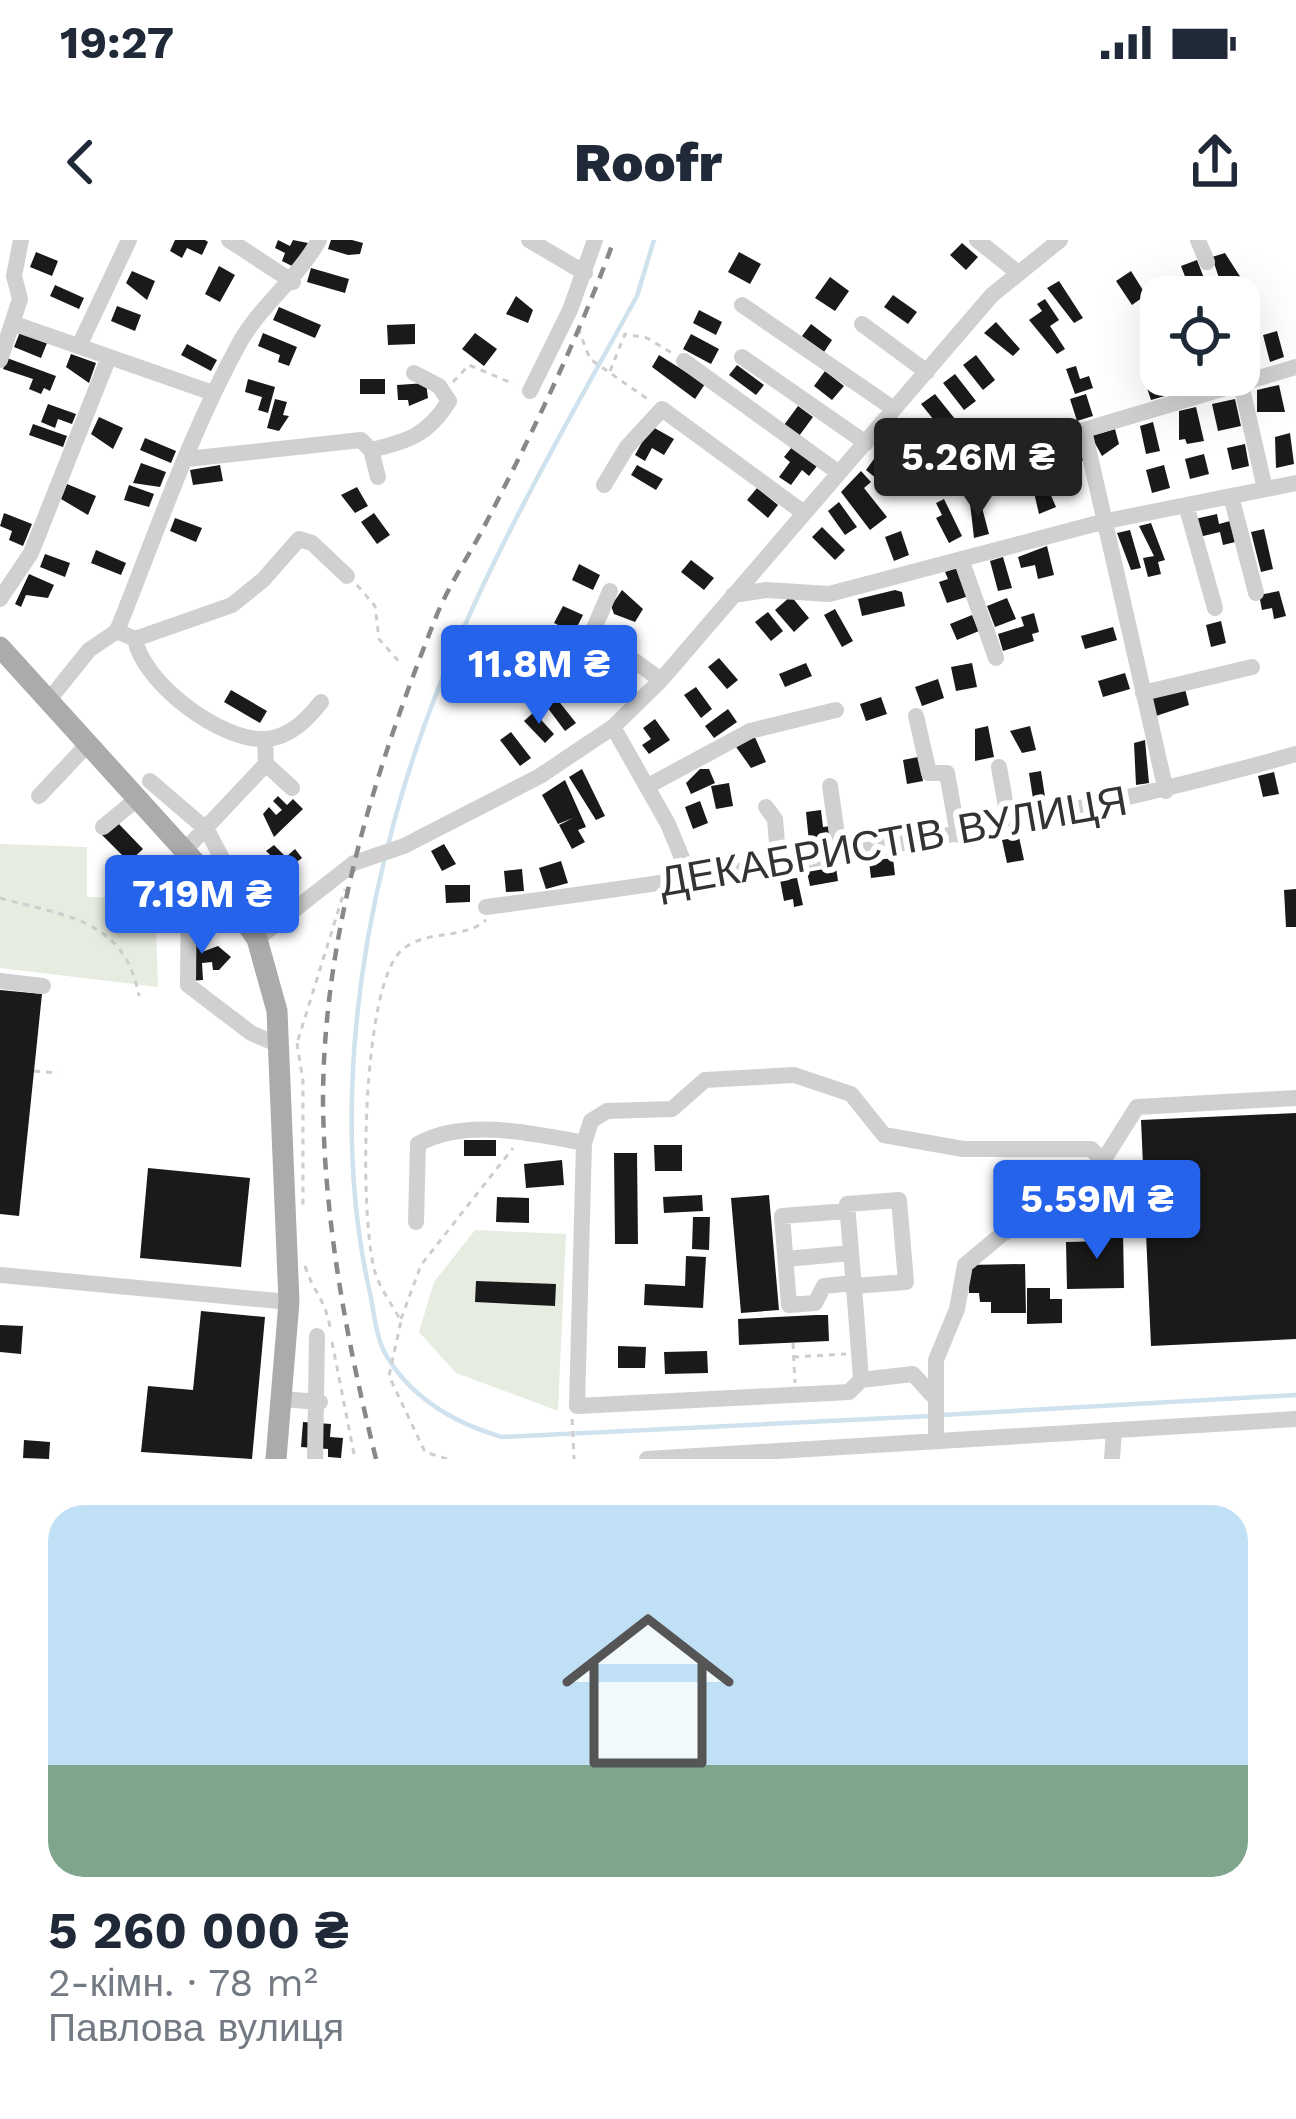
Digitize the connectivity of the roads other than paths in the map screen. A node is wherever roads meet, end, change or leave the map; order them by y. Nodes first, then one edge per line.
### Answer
1 (21, 240) edge
2 (129, 240) edge
3 (229, 240) edge
4 (320, 240) edge
5 (529, 240) edge
6 (595, 240) edge
7 (977, 240) edge
8 (1060, 240) edge
9 (1198, 240) edge
10 (1207, 262) dead end
11 (1017, 272) junction
12 (585, 273) junction
13 (7, 274) edge
14 (293, 282) junction
15 (742, 305) dead end
16 (14, 324) junction
17 (862, 324) dead end
18 (79, 346) junction
19 (109, 357) junction
20 (742, 357) dead end
21 (0, 360) edge
22 (684, 361) road end
23 (1296, 368) edge
24 (927, 372) junction
25 (414, 373) dead end
26 (1260, 378) edge
27 (530, 391) road end
28 (213, 393) junction
29 (1200, 396) edge
30 (1244, 396) edge
31 (894, 410) junction
32 (866, 443) junction
33 (371, 450) junction
34 (187, 459) junction
35 (839, 472) junction
36 (378, 477) dead end
37 (1296, 483) edge
38 (604, 485) dead end
39 (1265, 489) junction
40 (1231, 496) junction
41 (1186, 505) junction
42 (804, 513) junction
43 (1102, 522) junction
44 (961, 559) junction
45 (346, 576) road end
46 (610, 591) dead end
47 (1256, 593) dead end
48 (733, 595) junction
49 (0, 599) edge
50 (1215, 608) dead end
51 (117, 631) junction
52 (135, 639) junction
53 (0, 647) edge
54 (996, 658) dead end
55 (1252, 668) dead end
56 (662, 680) junction
57 (1143, 693) junction
58 (48, 700) junction
59 (321, 702) dead end
60 (836, 710) dead end
61 (916, 716) dead end
62 (613, 727) junction
63 (265, 739) junction
64 (88, 744) junction
65 (1296, 754) edge
66 (266, 764) junction
67 (999, 766) dead end
68 (648, 786) junction
69 (830, 786) dead end
70 (292, 788) dead end
71 (143, 790) junction
72 (1166, 791) junction
73 (39, 796) dead end
74 (766, 807) dead end
75 (1009, 824) junction
76 (103, 827) dead end
77 (207, 830) junction
78 (958, 835) junction
79 (840, 855) junction
80 (192, 860) junction
81 (779, 866) junction
82 (691, 880) junction
83 (237, 887) dead end
84 (486, 907) road end
85 (257, 939) junction
86 (0, 981) edge
87 (43, 986) dead end
88 (288, 1044) junction
89 (1296, 1098) edge
90 (584, 1143) junction
91 (1103, 1162) junction
92 (848, 1210) junction
93 (416, 1222) dead end
94 (851, 1253) junction
95 (786, 1259) junction
96 (0, 1275) edge
97 (853, 1285) junction
98 (289, 1302) junction
99 (317, 1336) dead end
100 (861, 1380) junction
101 (932, 1395) junction
102 (281, 1399) junction
103 (320, 1402) junction
104 (1296, 1419) edge
105 (1114, 1430) junction
106 (936, 1441) junction
107 (276, 1459) edge
108 (315, 1459) edge
109 (646, 1459) edge
110 (1112, 1459) edge

1 - 13 street
2 - 18 street
3 - 14 street
4 - 14 street
5 - 12 street
6 - 12 street
7 - 11 street
8 - 11 street
9 - 10 street
11 - 24 street
12 - 27 street
13 - 16 street
14 - 28 street
15 - 31 street
16 - 18 street
16 - 21 street
17 - 24 street
18 - 19 street
19 - 28 street
19 - 49 street
20 - 32 street
22 - 35 street
23 - 26 street
24 - 31 street
25 - 33 street
28 - 34 street
29 - 43 street
30 - 39 street
31 - 32 street
32 - 35 street
33 - 34 street
33 - 36 street
34 - 51 street
35 - 42 street
37 - 39 street
38 - 42 street
39 - 40 street
40 - 41 street
40 - 47 street
41 - 43 street
41 - 50 street
42 - 48 street
43 - 44 street
43 - 57 street
44 - 48 street
44 - 54 street
45 - 52 street
46 - 56 street
48 - 56 street
51 - 52 street
51 - 58 street
52 - 63 street
53 - 58 main road
55 - 57 street
56 - 62 street
57 - 72 street
58 - 64 main road
59 - 63 street
60 - 68 street
61 - 78 street
62 - 68 street
62 - 85 street
63 - 66 street
64 - 71 main road
64 - 73 street
65 - 72 street, ДЕКАБРИСТІВ ВУЛИЦЯ
66 - 70 street
66 - 77 street
67 - 75 street
68 - 82 street
69 - 79 street
71 - 76 street
71 - 77 street
71 - 80 main road
72 - 75 street, ДЕКАБРИСТІВ ВУЛИЦЯ
74 - 81 street
75 - 78 street, ДЕКАБРИСТІВ ВУЛИЦЯ
77 - 80 street
77 - 83 street
78 - 79 street, ДЕКАБРИСТІВ ВУЛИЦЯ
79 - 81 street, ДЕКАБРИСТІВ ВУЛИЦЯ
80 - 85 main road
80 - 88 street
81 - 82 street, ДЕКАБРИСТІВ ВУЛИЦЯ
82 - 84 street, ДЕКАБРИСТІВ ВУЛИЦЯ
85 - 88 main road
86 - 87 street
88 - 98 main road
89 - 91 street
90 - 91 street
90 - 93 street
90 - 100 street
91 - 101 street
92 - 94 street
92 - 95 street
92 - 97 street
94 - 95 street
94 - 97 street
95 - 97 street
96 - 98 street
97 - 100 street
98 - 102 main road
99 - 103 street
100 - 101 street
101 - 106 street
102 - 103 street
102 - 107 main road
103 - 108 street
104 - 105 street
105 - 106 street
105 - 110 street
106 - 109 street

